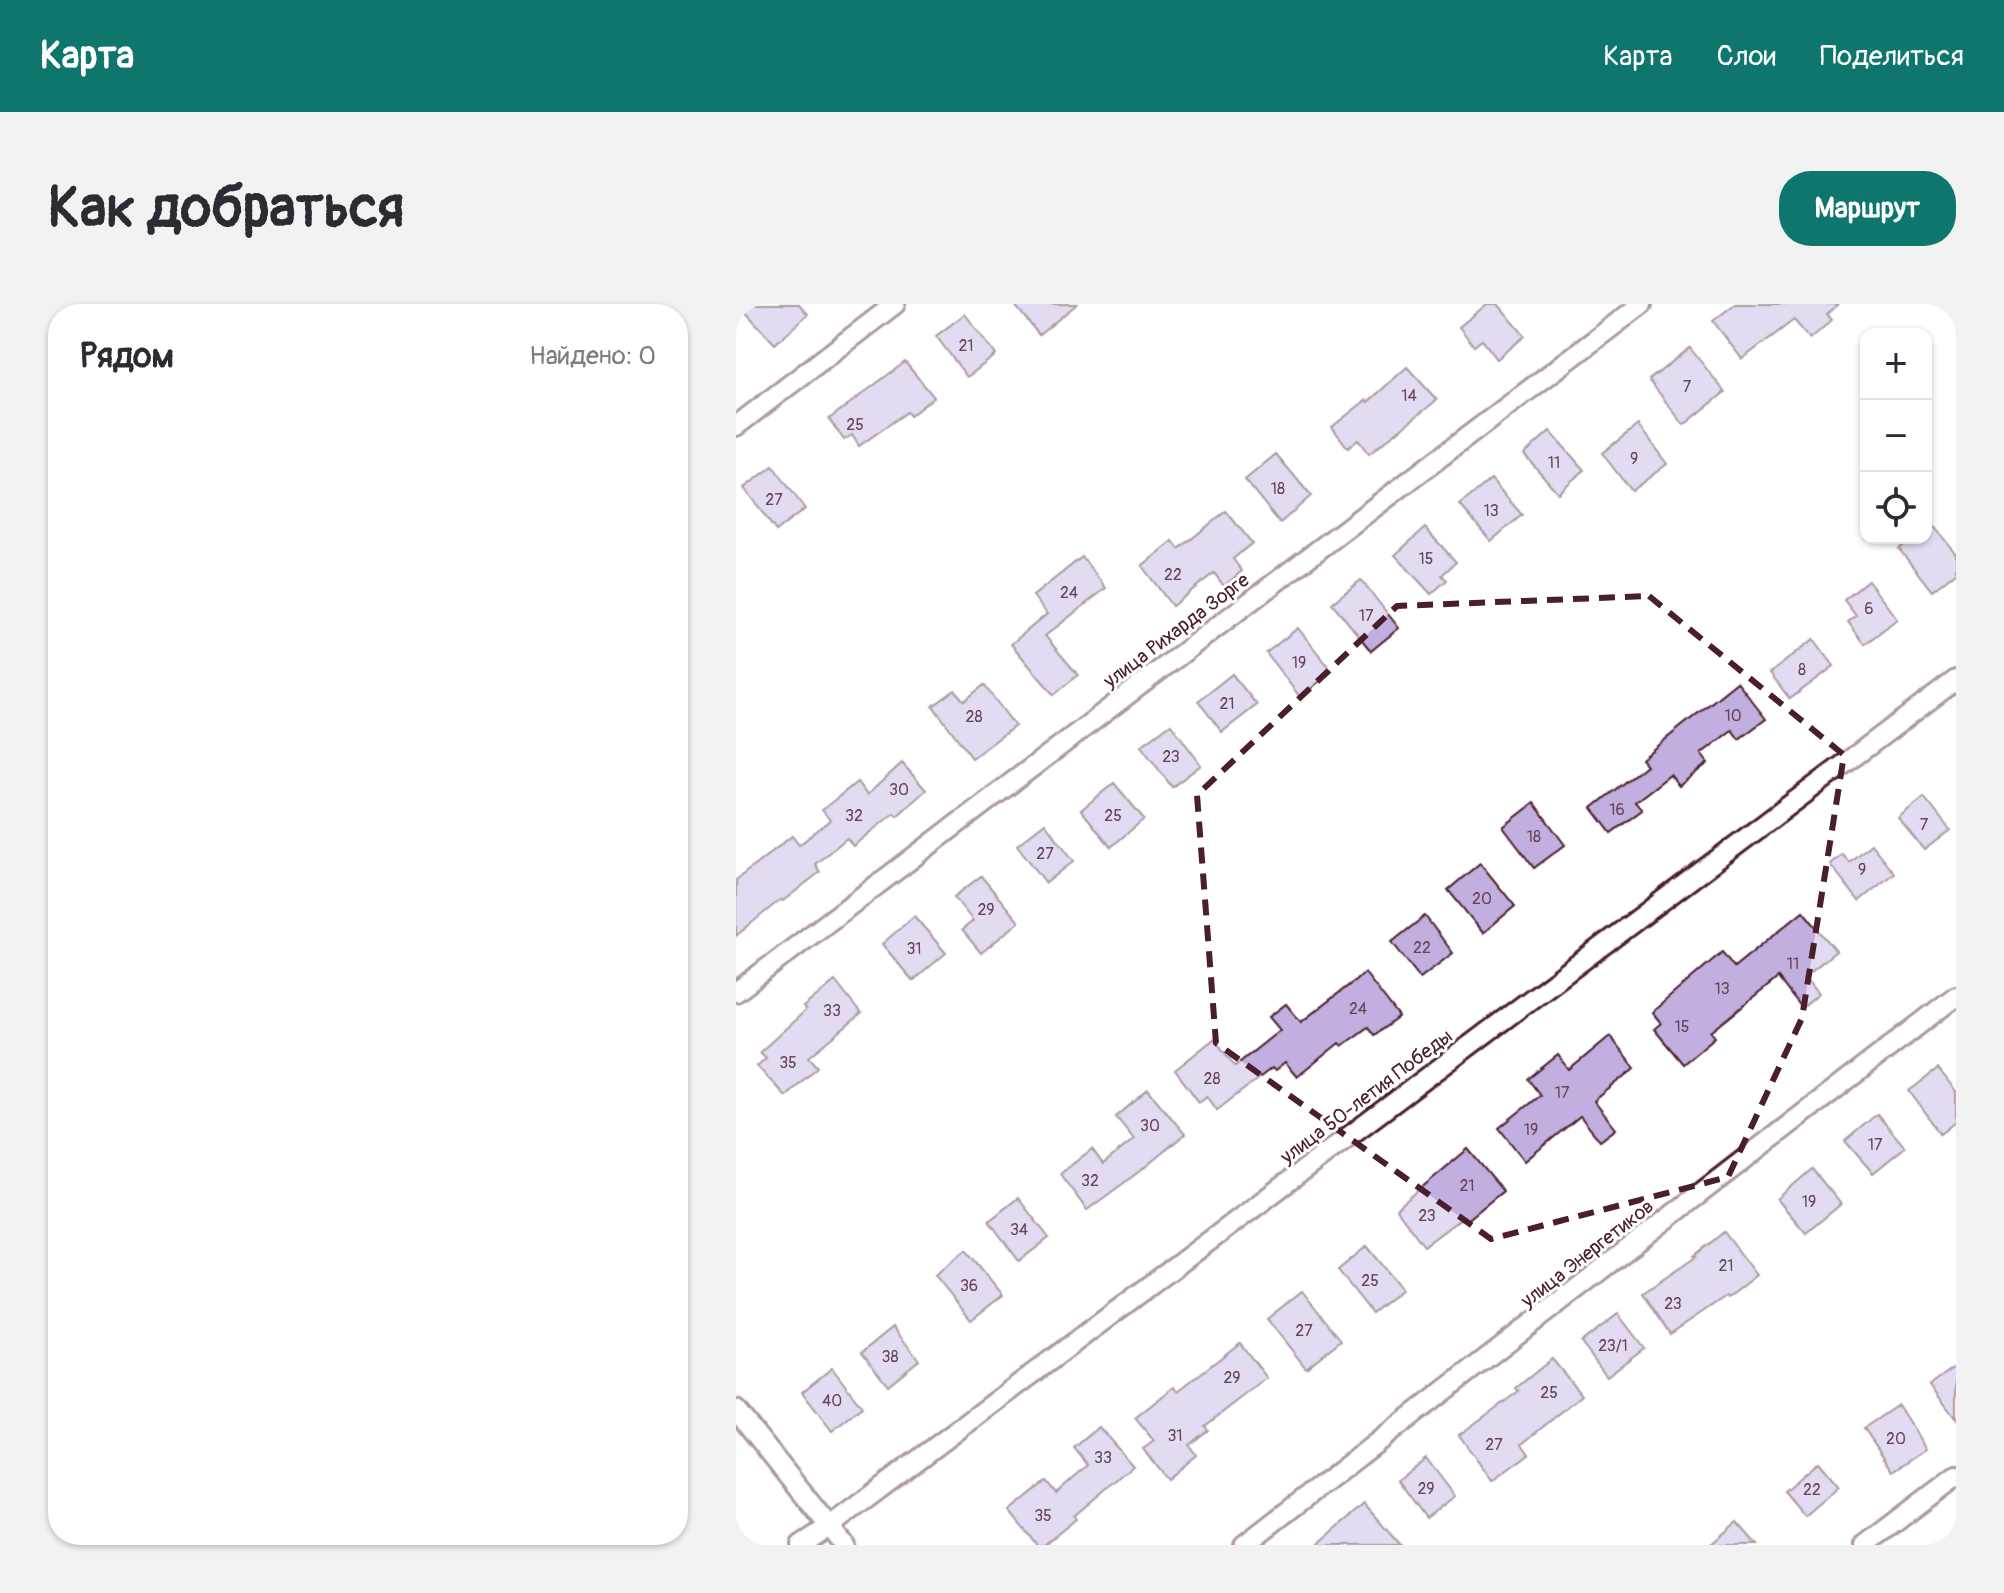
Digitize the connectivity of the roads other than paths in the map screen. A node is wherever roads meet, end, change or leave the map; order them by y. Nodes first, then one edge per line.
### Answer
1 (895, 304) edge
2 (1642, 304) edge
3 (736, 426) edge
4 (1956, 680) edge
5 (736, 992) edge
6 (1956, 996) edge
7 (736, 1410) edge
8 (1956, 1476) edge
9 (830, 1526) junction
10 (801, 1545) edge
11 (844, 1545) edge
12 (1244, 1545) edge
13 (1865, 1545) edge

1 - 3 street
2 - 5 street, улица Рихарда Зорге
4 - 9 street, улица 50-летия Победы
6 - 12 street, улица Энергетиков
7 - 9 street
8 - 13 street
9 - 10 street, улица 50-летия Победы
9 - 11 street

